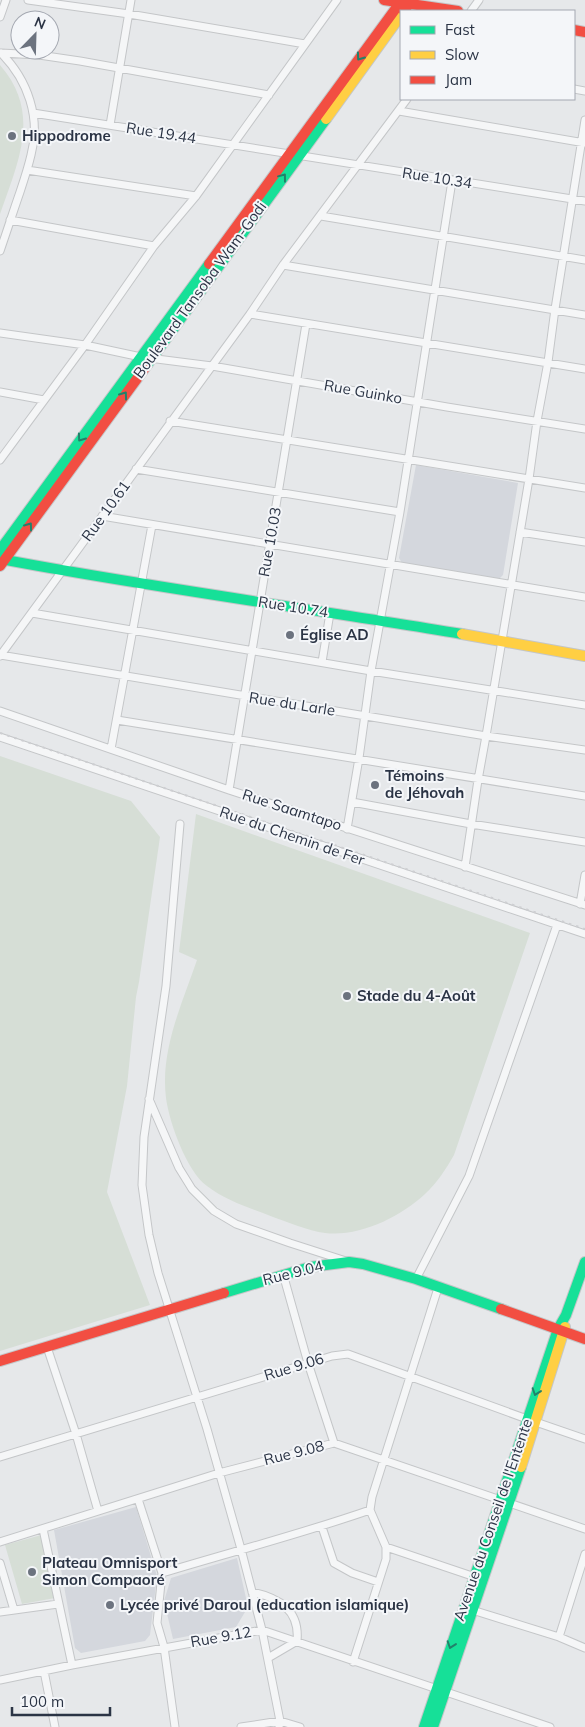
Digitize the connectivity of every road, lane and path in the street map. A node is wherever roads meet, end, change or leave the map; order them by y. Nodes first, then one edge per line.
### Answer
1 (6, 0) edge
2 (28, 0) edge
3 (131, 0) edge
4 (337, 0) edge
5 (384, 0) edge
6 (479, 0) edge
7 (405, 4) edge
8 (400, 10) edge
9 (450, 10) edge
10 (471, 10) edge
11 (129, 14) junction
12 (400, 16) edge
13 (0, 17) edge
14 (304, 44) junction
15 (1, 52) edge
16 (120, 68) junction
17 (269, 94) junction
18 (406, 100) edge
19 (398, 111) junction
20 (33, 113) junction
21 (585, 120) edge
22 (110, 124) junction
23 (583, 143) edge
24 (232, 144) junction
25 (289, 153) junction
26 (300, 155) junction
27 (357, 166) junction
28 (27, 170) junction
29 (452, 181) junction
30 (196, 196) junction
31 (572, 199) junction
32 (585, 201) edge
33 (321, 216) junction
34 (10, 220) junction
35 (443, 237) junction
36 (154, 246) junction
37 (0, 251) edge
38 (563, 257) junction
39 (585, 260) edge
40 (284, 265) junction
41 (434, 291) junction
42 (554, 310) junction
43 (250, 314) junction
44 (585, 315) edge
45 (306, 324) junction
46 (0, 333) edge
47 (426, 343) junction
48 (86, 346) junction
49 (146, 357) junction
50 (548, 362) junction
51 (212, 366) junction
52 (585, 368) edge
53 (297, 381) junction
54 (0, 392) edge
55 (44, 400) junction
56 (418, 402) junction
57 (170, 421) junction
58 (536, 421) junction
59 (585, 429) edge
60 (288, 440) junction
61 (4, 449) edge
62 (408, 459) junction
63 (0, 460) edge
64 (136, 469) junction
65 (529, 479) junction
66 (585, 488) edge
67 (279, 492) junction
68 (400, 512) junction
69 (102, 516) junction
70 (152, 525) junction
71 (520, 532) junction
72 (585, 542) edge
73 (270, 544) junction
74 (0, 550) edge
75 (1, 562) edge
76 (390, 565) junction
77 (63, 571) junction
78 (141, 582) junction
79 (511, 585) junction
80 (585, 597) edge
81 (259, 601) junction
82 (330, 612) junction
83 (32, 613) junction
84 (379, 620) junction
85 (133, 630) junction
86 (501, 642) junction
87 (253, 650) junction
88 (0, 656) edge
89 (585, 656) edge
90 (322, 662) junction
91 (371, 671) junction
92 (124, 676) junction
93 (493, 689) junction
94 (246, 697) junction
95 (585, 704) edge
96 (0, 711) edge
97 (364, 715) junction
98 (117, 720) junction
99 (486, 736) junction
100 (0, 737) edge
101 (239, 741) junction
102 (111, 749) junction
103 (585, 750) edge
104 (359, 758) junction
105 (478, 780) junction
106 (229, 790) junction
107 (585, 796) edge
108 (352, 802) junction
109 (180, 824) dead end
110 (471, 824) junction
111 (348, 829) junction
112 (585, 842) edge
113 (465, 867) junction
114 (585, 875) edge
115 (583, 904) edge
116 (557, 925) junction
117 (585, 934) edge
118 (149, 1099) junction
119 (349, 1262) junction
120 (585, 1262) edge
121 (283, 1274) junction
122 (416, 1279) junction
123 (438, 1288) junction
124 (169, 1310) junction
125 (562, 1331) junction
126 (585, 1339) edge
127 (47, 1347) junction
128 (0, 1361) edge
129 (308, 1363) junction
130 (410, 1377) junction
131 (197, 1398) junction
132 (532, 1421) junction
133 (76, 1434) junction
134 (585, 1439) edge
135 (334, 1443) junction
136 (0, 1457) edge
137 (383, 1461) junction
138 (219, 1473) junction
139 (138, 1499) junction
140 (505, 1500) junction
141 (370, 1510) junction
142 (98, 1511) junction
143 (322, 1527) junction
144 (43, 1529) junction
145 (585, 1529) edge
146 (0, 1542) edge
147 (386, 1546) junction
148 (241, 1549) junction
149 (585, 1554) edge
150 (0, 1564) edge
151 (162, 1573) junction
152 (479, 1578) junction
153 (378, 1582) junction
154 (252, 1592) junction
155 (58, 1604) junction
156 (468, 1609) junction
157 (14, 1610) junction
158 (0, 1612) edge
159 (262, 1630) junction
160 (559, 1638) junction
161 (297, 1641) junction
162 (164, 1647) junction
163 (585, 1648) edge
164 (268, 1658) junction
165 (353, 1662) junction
166 (72, 1664) junction
167 (44, 1671) junction
168 (0, 1680) edge
169 (440, 1691) junction
170 (280, 1724) edge
171 (55, 1727) edge
172 (175, 1727) edge
173 (241, 1727) edge
174 (300, 1727) edge
175 (424, 1727) edge
176 (433, 1727) edge
177 (550, 1727) edge

1 - 13 street
2 - 11 street
3 - 11 street
4 - 14 street
5 - 7 main road
6 - 10 street
7 - 9 main road
8 -> 25 main road, Boulevard Tansoba Wam-Godi
11 - 14 street
11 - 16 street
12 - 26 main road, Boulevard Tansoba Wam-Godi
14 - 17 street
15 - 16 street
15 - 20 street
16 - 17 street
16 - 22 street
17 - 24 street
18 - 19 street, Rue 10.61
19 - 23 street
19 - 27 street, Rue 10.61
20 - 22 street, Rue 19.44
20 - 28 street
21 - 23 street
22 - 24 street, Rue 19.44
23 - 31 street
24 - 25 street, Rue 19.44
24 - 30 street
25 - 26 street, Rue 10.34
25 - 49 main road, Boulevard Tansoba Wam-Godi
26 - 27 street, Rue 10.34
49 -> 26 main road, Boulevard Tansoba Wam-Godi
27 - 29 street, Rue 10.34
27 - 33 street, Rue 10.61
28 - 30 street
28 - 34 street
29 - 31 street, Rue 10.34
29 - 35 street
30 - 36 street
31 - 32 street, Rue 10.34
31 - 38 street
33 - 35 street
33 - 40 street, Rue 10.61
34 - 36 street
34 - 37 street
35 - 38 street
35 - 41 street
36 - 48 street
38 - 39 street
38 - 42 street
40 - 41 street
40 - 43 street, Rue 10.61
41 - 42 street
41 - 47 street
42 - 44 street
42 - 50 street
43 - 45 street
43 - 51 street, Rue 10.61
45 - 47 street
45 - 53 street, Rue 10.03
46 - 48 street, Rue Guinko
47 - 50 street
47 - 56 street
48 - 49 street, Rue Guinko
48 - 55 street
49 - 51 street, Rue Guinko
49 -> 74 main road, Boulevard Tansoba Wam-Godi
75 -> 49 main road, Boulevard Tansoba Wam-Godi
50 - 52 street
50 - 58 street
51 - 53 street, Rue Guinko
51 - 57 street, Rue 10.61
53 - 56 street, Rue Guinko
53 - 60 street, Rue 10.03
54 - 55 street
55 - 61 street
56 - 58 street, Rue Guinko
56 - 62 street
57 - 60 street
57 - 64 street, Rue 10.61
58 - 59 street, Rue Guinko
58 - 65 street
60 - 62 street
60 - 67 street, Rue 10.03
61 - 63 street
62 - 65 street
62 - 68 street
64 - 67 street
64 - 69 street, Rue 10.61
65 - 66 street
65 - 71 street
67 - 68 street
67 - 73 street, Rue 10.03
68 - 76 street
69 - 70 street
69 - 77 street, Rue 10.61
70 - 73 street
70 - 78 street
71 - 72 street
71 - 79 street
73 - 76 street
73 - 81 street, Rue 10.03
75 - 77 main road, Rue 10.74
76 - 79 street
76 - 84 street
77 - 78 main road, Rue 10.74
77 - 83 street, Rue 10.61
78 - 81 main road, Rue 10.74
78 - 85 street
79 - 80 street
79 - 86 street
81 - 82 main road, Rue 10.74
81 - 87 street, Rue 10.03
82 - 84 main road, Rue 10.74
82 - 90 street
83 - 85 street
83 - 88 street, Rue 10.61
84 - 86 main road, Rue 10.74
84 - 91 street
85 - 87 street
85 - 92 street
86 - 89 main road, Rue 10.74
86 - 93 street
87 - 90 street
87 - 94 street, Rue 10.03
88 - 92 street, Rue du Larle
90 - 91 street
91 - 93 street
91 - 97 street
92 - 94 street, Rue du Larle
92 - 98 street
93 - 95 street
93 - 99 street
94 - 97 street, Rue du Larle
94 - 101 street, Rue 10.03
96 - 102 street, Rue Saamtapo
97 - 99 street, Rue du Larle
97 - 104 street
98 - 101 street
98 - 102 street
99 - 103 street, Rue du Larle
99 - 105 street
100 - 116 street, Rue du Chemin de Fer
101 - 104 street
101 - 106 street, Rue 10.03
102 - 106 street, Rue Saamtapo
104 - 105 street
104 - 108 street
105 - 107 street
105 - 110 street
106 - 111 street, Rue Saamtapo
108 - 110 street
108 - 111 street
109 - 118 street
110 - 112 street
110 - 113 street
111 - 113 street, Rue Saamtapo
113 - 115 street, Rue Saamtapo
114 - 115 street
116 - 117 street, Rue du Chemin de Fer
116 - 122 street
118 - 119 street
118 - 124 street
119 - 121 main road, Rue 9.04
119 - 122 main road, Rue 9.04
120 - 125 main road, Avenue du Conseil de l'Entente
121 - 124 main road, Rue 9.04
121 - 129 street
122 - 123 main road, Rue 9.04
123 - 125 main road, Rue 9.04
123 - 130 street
124 - 127 main road, Rue 9.04
124 - 131 street
125 - 126 main road, Rue 9.04
125 - 132 main road, Avenue du Conseil de l'Entente
127 - 128 main road, Rue 9.04
127 - 133 street
129 - 130 street, Rue 9.06
129 - 131 street, Rue 9.06
129 - 135 street
130 - 132 street, Rue 9.06
130 - 137 street
131 - 133 street, Rue 9.06
131 - 138 street
132 - 134 street, Rue 9.06
132 - 140 main road, Avenue du Conseil de l'Entente
133 - 136 street, Rue 9.06
133 - 142 street
135 - 137 street, Rue 9.08
135 - 138 street, Rue 9.08
137 - 140 street, Rue 9.08
137 - 141 street
138 - 139 street, Rue 9.08
138 - 148 street
139 - 142 street, Rue 9.08
139 - 151 street
140 - 145 street, Rue 9.08
140 - 152 main road, Avenue du Conseil de l'Entente
141 - 143 street
141 - 147 street
142 - 144 street, Rue 9.08
143 - 148 street
143 - 153 street
144 - 146 street, Rue 9.08
144 - 155 street
147 - 152 street
147 - 153 street
148 - 151 street
148 - 154 street
149 - 160 street
150 - 157 street
151 - 162 street
152 - 156 main road, Avenue du Conseil de l'Entente
153 - 165 street
154 - 159 street
154 - 161 street
155 - 157 street
155 - 166 street
156 - 160 street
156 - 169 main road, Avenue du Conseil de l'Entente
157 - 158 street
159 - 161 street, Rue 9.12
159 - 162 street, Rue 9.12
159 - 164 street
160 - 163 street
161 - 164 street
161 - 165 street, Rue 9.12
162 - 166 street, Rue 9.12
162 - 172 street
164 - 170 street
165 - 169 street, Rue 9.12
166 - 167 street, Rue 9.12
167 - 168 street, Rue 9.12
167 - 171 street
169 - 175 main road, Avenue du Conseil de l'Entente
169 - 176 main road, Avenue du Conseil de l'Entente
169 - 177 street, Rue 9.12
170 - 173 street
170 - 174 street

